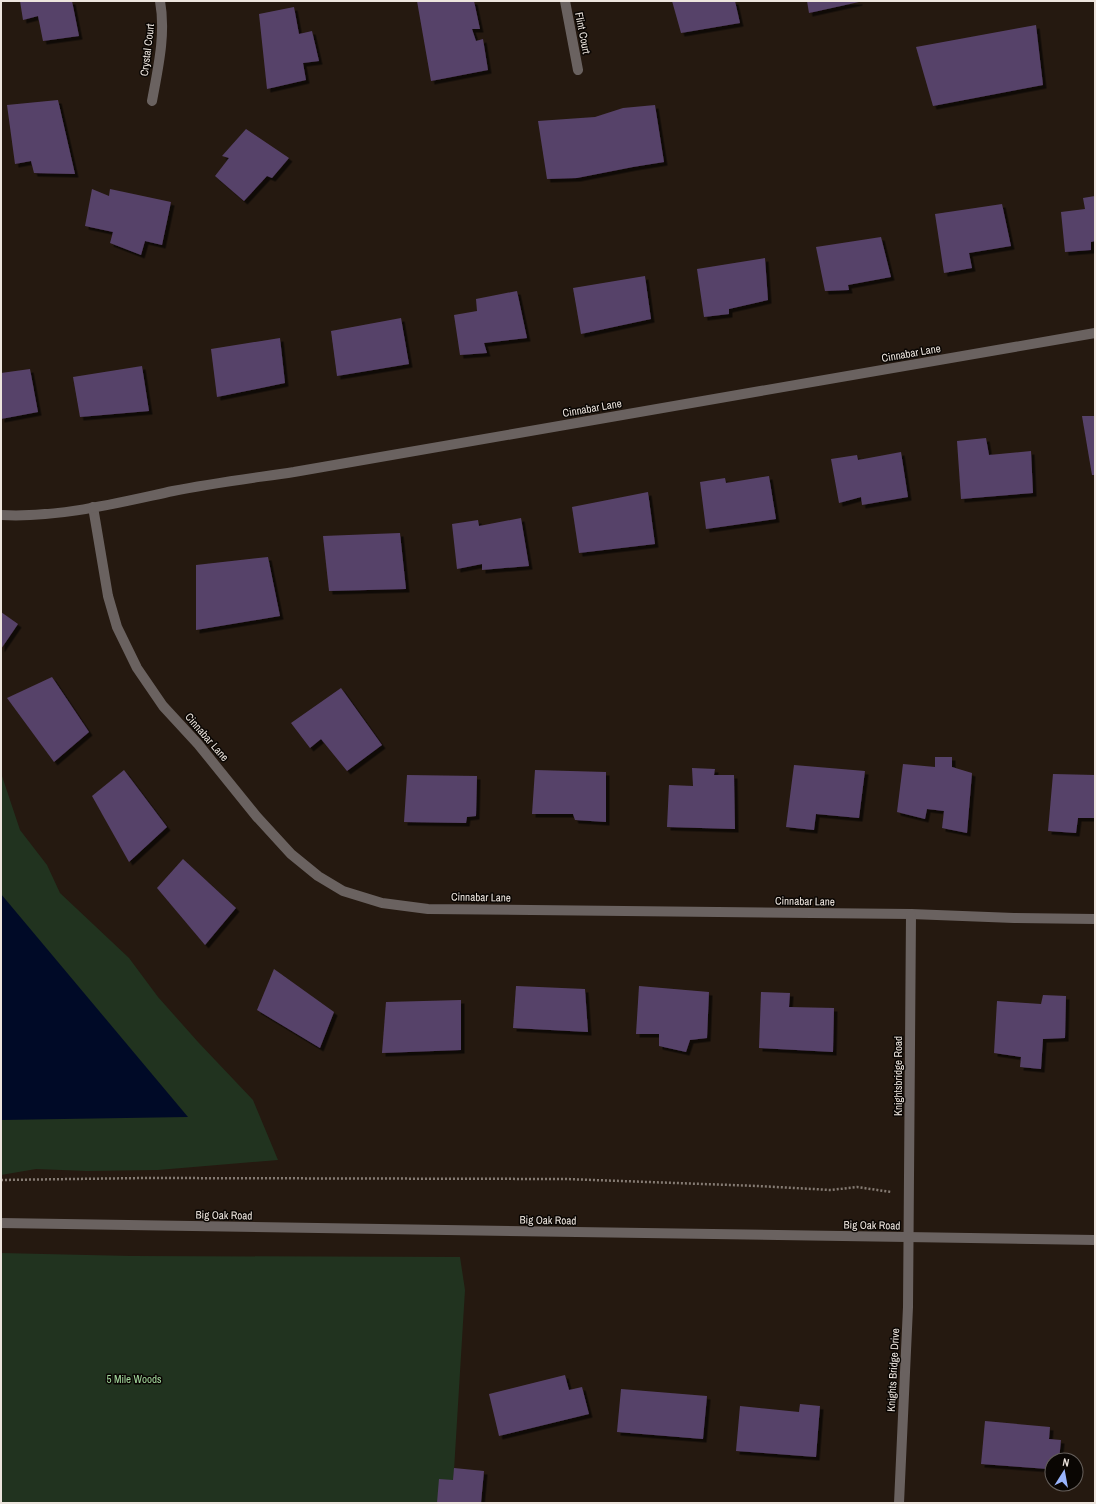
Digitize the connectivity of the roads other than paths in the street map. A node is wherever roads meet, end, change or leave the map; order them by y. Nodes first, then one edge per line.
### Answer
1 (160, 1) edge
2 (565, 1) edge
3 (578, 70) dead end
4 (152, 101) dead end
5 (1095, 333) edge
6 (93, 507) junction
7 (1, 515) edge
8 (911, 914) junction
9 (1095, 919) edge
10 (1, 1223) edge
11 (908, 1238) junction
12 (1095, 1240) edge
13 (899, 1503) edge

1 - 4 street, Crystal Court
2 - 3 street, Flint Court
5 - 6 street, Cinnabar Lane
6 - 7 street, Cinnabar Lane
6 - 8 street, Cinnabar Lane
8 - 9 street, Cinnabar Lane
8 - 11 street, Knightsbridge Road
10 - 11 street, Big Oak Road
11 - 12 street, Big Oak Road
11 - 13 street, Knights Bridge Drive

